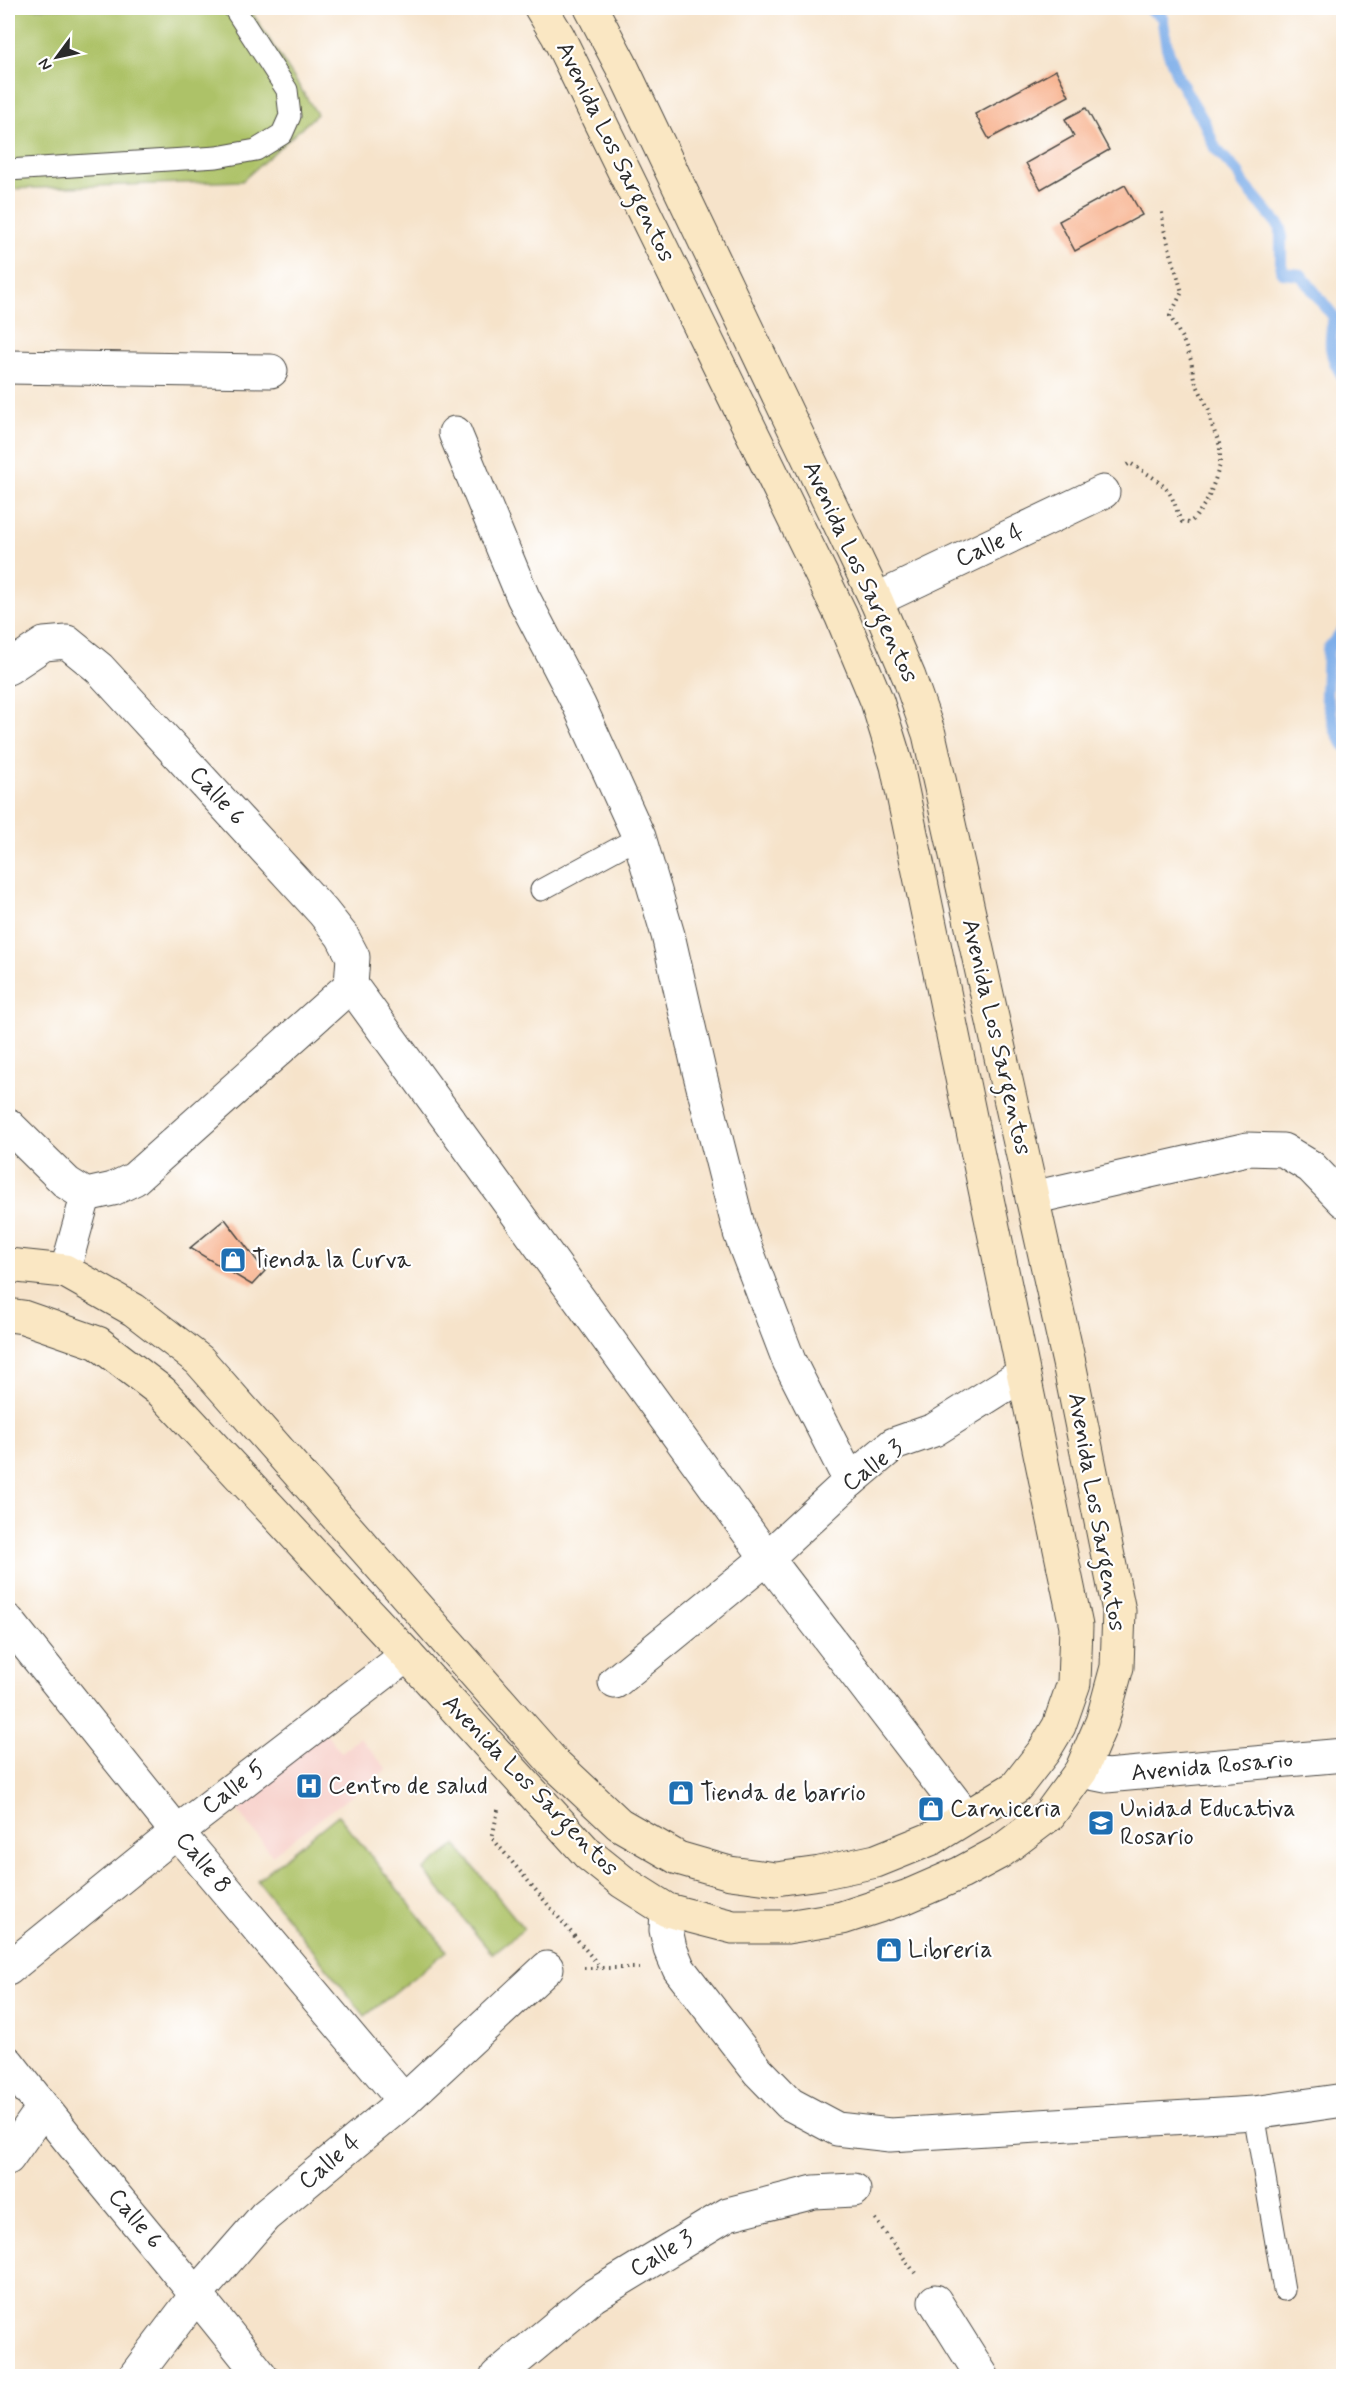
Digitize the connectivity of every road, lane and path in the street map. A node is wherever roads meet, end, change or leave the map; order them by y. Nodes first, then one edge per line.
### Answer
1 (234, 8) edge
2 (541, 8) edge
3 (591, 8) edge
4 (8, 170) edge
5 (1162, 212) dead end
6 (8, 367) edge
7 (271, 372) dead end
8 (455, 433) dead end
9 (1103, 492) joint
10 (876, 600) junction
11 (841, 615) junction
12 (8, 668) edge
13 (639, 837) junction
14 (541, 890) dead end
15 (351, 985) junction
16 (8, 1125) edge
17 (86, 1195) junction
18 (1032, 1198) junction
19 (1344, 1201) edge
20 (8, 1264) edge
21 (65, 1271) junction
22 (8, 1315) edge
23 (1069, 1363) junction
24 (1023, 1374) junction
25 (850, 1481) junction
26 (767, 1558) junction
27 (8, 1621) edge
28 (407, 1655) junction
29 (615, 1682) dead end
30 (1044, 1751) junction
31 (1344, 1755) edge
32 (553, 1762) junction
33 (1080, 1771) junction
34 (525, 1785) junction
35 (966, 1817) junction
36 (177, 1832) junction
37 (492, 1838) dead end
38 (667, 1910) junction
39 (547, 1968) joint
40 (601, 1968) junction
41 (8, 1969) edge
42 (679, 1969) junction
43 (8, 2063) edge
44 (1344, 2100) edge
45 (404, 2101) junction
46 (42, 2108) junction
47 (1254, 2113) junction
48 (8, 2158) edge
49 (854, 2190) joint
50 (1284, 2290) dead end
51 (197, 2294) junction
52 (935, 2301) joint
53 (135, 2376) edge
54 (261, 2376) edge
55 (497, 2376) edge
56 (982, 2376) edge

1 - 4 lane
2 - 11 main road, Avenida Los Sargentos
3 - 10 main road, Avenida Los Sargentos
5 - 9 path
6 - 7 street
8 - 13 street
9 - 10 street, Calle 4
10 - 11 main road
10 - 18 main road, Avenida Los Sargentos
11 - 24 main road, Avenida Los Sargentos
12 - 15 street, Calle 6
13 - 14 lane
13 - 25 street
15 - 17 street
15 - 26 street
16 - 17 street
17 - 21 street
18 - 19 street
18 - 23 main road, Avenida Los Sargentos
20 - 21 main road, Avenida Los Sargentos
21 - 32 main road, Avenida Los Sargentos
22 - 28 main road, Avenida Los Sargentos
23 - 24 main road
23 - 33 main road, Avenida Los Sargentos
24 - 25 street, Calle 3
24 - 30 main road, Avenida Los Sargentos
25 - 26 street, Calle 3
26 - 29 street, Calle 3
26 - 35 street
27 - 36 street, Calle 8
28 - 34 main road, Avenida Los Sargentos
28 - 36 street, Calle 5
30 - 33 main road
30 - 35 main road, Avenida Los Sargentos
31 - 33 street, Avenida Rosario
32 - 34 main road
32 - 35 main road, Avenida Los Sargentos
33 - 38 main road, Avenida Los Sargentos
34 - 38 main road, Avenida Los Sargentos
36 - 41 street, Calle 5
36 - 45 street, Calle 8
37 - 40 path
38 - 42 street
39 - 40 path
39 - 45 street, Calle 4
40 - 42 path
42 - 47 street
43 - 46 street, Calle 6
44 - 47 street
45 - 51 street, Calle 4
46 - 48 street
46 - 51 street, Calle 6
47 - 50 lane
49 - 52 path
49 - 55 street, Calle 3
51 - 53 street, Calle 4
51 - 54 street, Calle 6
52 - 56 street

